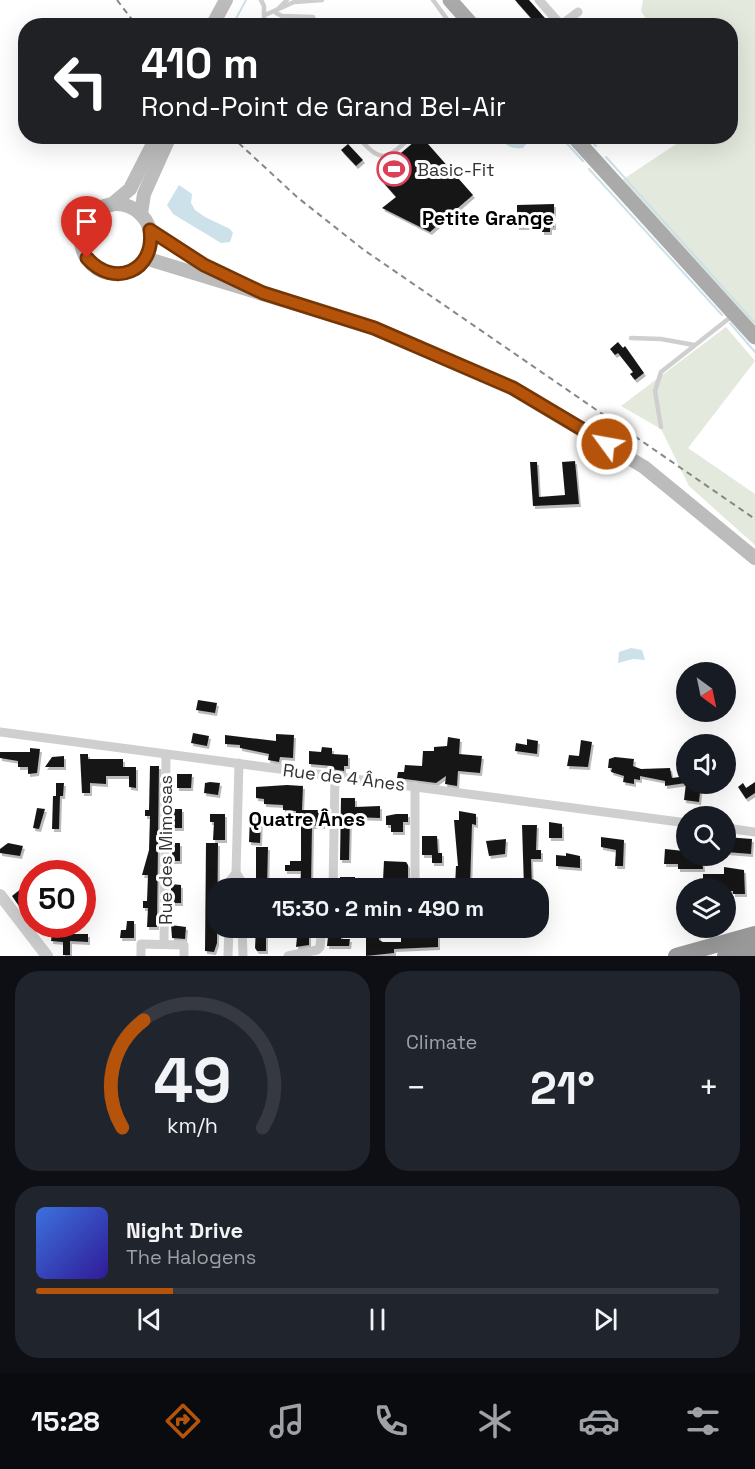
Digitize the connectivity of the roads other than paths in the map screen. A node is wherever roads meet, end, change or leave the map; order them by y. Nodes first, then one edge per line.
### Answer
1 (261, 0) edge
2 (287, 0) edge
3 (322, 0) edge
4 (433, 0) edge
5 (450, 0) edge
6 (539, 0) edge
7 (227, 1) edge
8 (276, 12) junction
9 (578, 12) dead end
10 (265, 15) junction
11 (217, 18) edge
12 (222, 18) edge
13 (265, 18) edge
14 (313, 18) edge
15 (446, 18) edge
16 (466, 18) edge
17 (555, 18) edge
18 (570, 18) edge
19 (153, 144) edge
20 (166, 144) edge
21 (364, 144) edge
22 (404, 144) edge
23 (580, 144) edge
24 (111, 204) junction
25 (141, 214) junction
26 (150, 230) junction
27 (146, 258) junction
28 (263, 293) junction
29 (734, 314) junction
30 (755, 337) edge
31 (631, 338) dead end
32 (694, 345) junction
33 (661, 427) dead end
34 (755, 558) edge
35 (0, 732) edge
36 (166, 756) junction
37 (240, 764) junction
38 (334, 776) junction
39 (415, 786) junction
40 (676, 822) edge
41 (736, 829) edge
42 (755, 832) edge
43 (236, 873) junction
44 (232, 878) edge
45 (239, 878) edge
46 (333, 878) edge
47 (415, 878) edge
48 (0, 895) edge
49 (755, 934) edge
50 (229, 938) edge
51 (242, 938) edge
52 (320, 938) edge
53 (164, 944) junction
54 (755, 950) edge
55 (46, 956) edge
56 (141, 956) edge
57 (184, 956) edge
58 (228, 956) edge
59 (243, 956) edge
60 (288, 956) edge
61 (676, 956) edge
62 (725, 956) edge

1 - 10 lane
2 - 8 lane
3 - 8 lane
4 - 15 lane
5 - 16 main road
6 - 17 street
7 - 11 main road
7 - 12 main road
8 - 10 lane
8 - 14 lane
9 - 18 street
10 - 13 lane
19 - 24 main road
20 - 25 main road
21 - 22 lane
23 - 29 main road
24 - 25 main road
24 - 27 main road
25 - 26 main road
26 - 27 main road
26 - 28 main road
27 - 28 main road
28 - 34 main road
29 - 30 main road
29 - 32 lane
31 - 32 lane
32 - 33 lane
35 - 36 street, Rue de 4 Ânes
36 - 37 street, Rue de 4 Ânes
36 - 53 street, Rue des Mimosas
37 - 38 street, Rue de 4 Ânes
37 - 43 street
38 - 39 street, Rue de 4 Ânes
38 - 46 street
39 - 40 street, Rue de 4 Ânes
39 - 47 street
41 - 42 street
43 - 44 street
43 - 45 street
48 - 55 street
49 - 61 highway
50 - 58 street
51 - 59 street
52 - 60 street
53 - 56 street, Rue des Mimosas
53 - 57 street, Rue des Mimosas
54 - 62 highway

